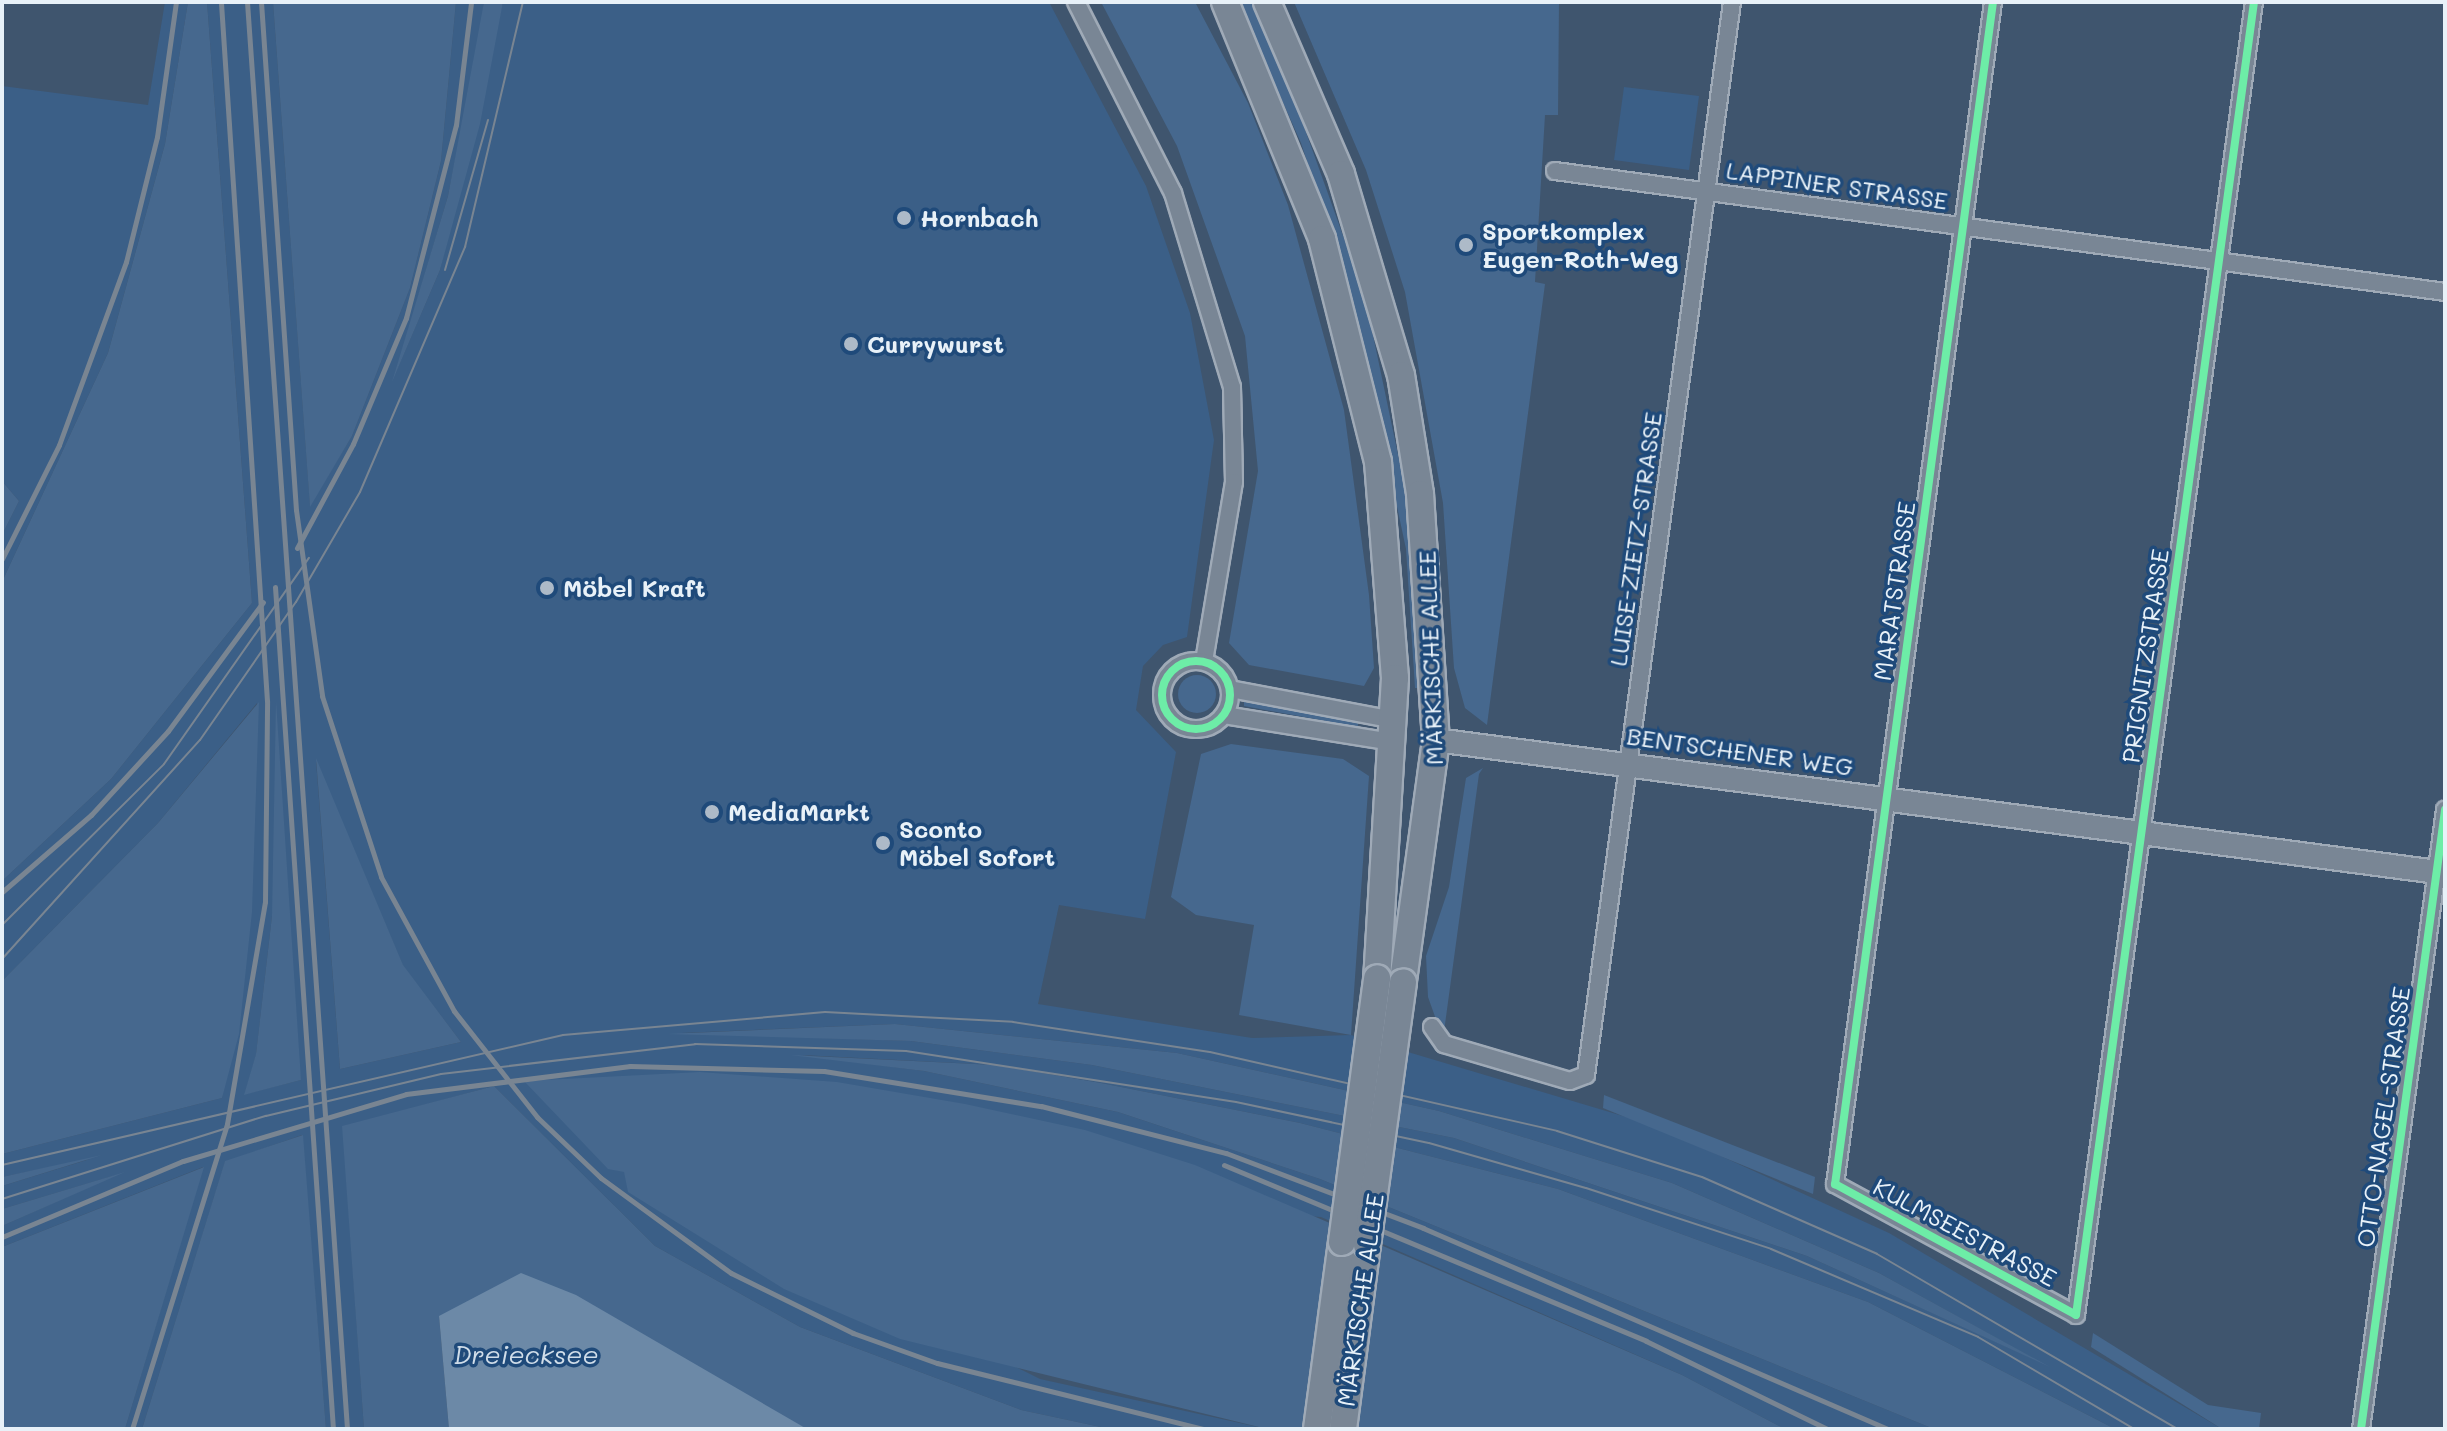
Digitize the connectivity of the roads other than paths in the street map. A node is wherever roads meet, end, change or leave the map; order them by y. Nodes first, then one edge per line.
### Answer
1 (1076, 2) edge
2 (1225, 2) edge
3 (1267, 2) edge
4 (1732, 2) edge
5 (1993, 2) edge
6 (2254, 2) edge
7 (1555, 171) dead end
8 (1707, 192) junction
9 (1964, 227) junction
10 (2219, 260) junction
11 (2445, 292) edge
12 (1204, 661) junction
13 (1230, 689) junction
14 (1224, 715) junction
15 (1393, 731) junction
16 (1442, 737) junction
17 (1630, 762) junction
18 (1886, 797) junction
19 (2445, 810) edge
20 (2141, 832) junction
21 (2441, 872) edge
22 (1390, 980) junction
23 (1432, 1027) dead end
24 (1835, 1184) joint
25 (2076, 1315) joint
26 (1331, 1418) edge
27 (2361, 1429) edge

1 - 12 street
2 - 15 main road, MÄRKISCHE ALLEE
3 - 16 main road, MÄRKISCHE ALLEE
4 - 8 street, LUISE-ZIETZ-STRASSE
5 - 9 street, MARATSTRASSE
6 - 10 street, PRIGNITZSTRASSE
7 - 8 street, LAPPINER STRASSE
8 - 9 street, LAPPINER STRASSE
8 - 17 street, LUISE-ZIETZ-STRASSE
9 - 10 street, LAPPINER STRASSE
9 - 18 street, MARATSTRASSE
10 - 11 street, LAPPINER STRASSE
10 - 20 street, PRIGNITZSTRASSE
12 - 13 street
12 - 14 street
13 - 14 street
13 - 15 street
14 - 15 street
15 - 16 main road
15 - 22 main road, MÄRKISCHE ALLEE
16 - 17 street, BENTSCHENER WEG
16 - 22 main road, MÄRKISCHE ALLEE
17 - 18 street, BENTSCHENER WEG
17 - 23 street, LUISE-ZIETZ-STRASSE
18 - 20 street, BENTSCHENER WEG
18 - 24 street, MARATSTRASSE
19 - 21 street, OTTO-NAGEL-STRASSE
20 - 21 street, BENTSCHENER WEG
20 - 25 street, PRIGNITZSTRASSE
21 - 27 street, OTTO-NAGEL-STRASSE
22 - 26 main road, MÄRKISCHE ALLEE, bridge
24 - 25 street, KULMSEESTRASSE

